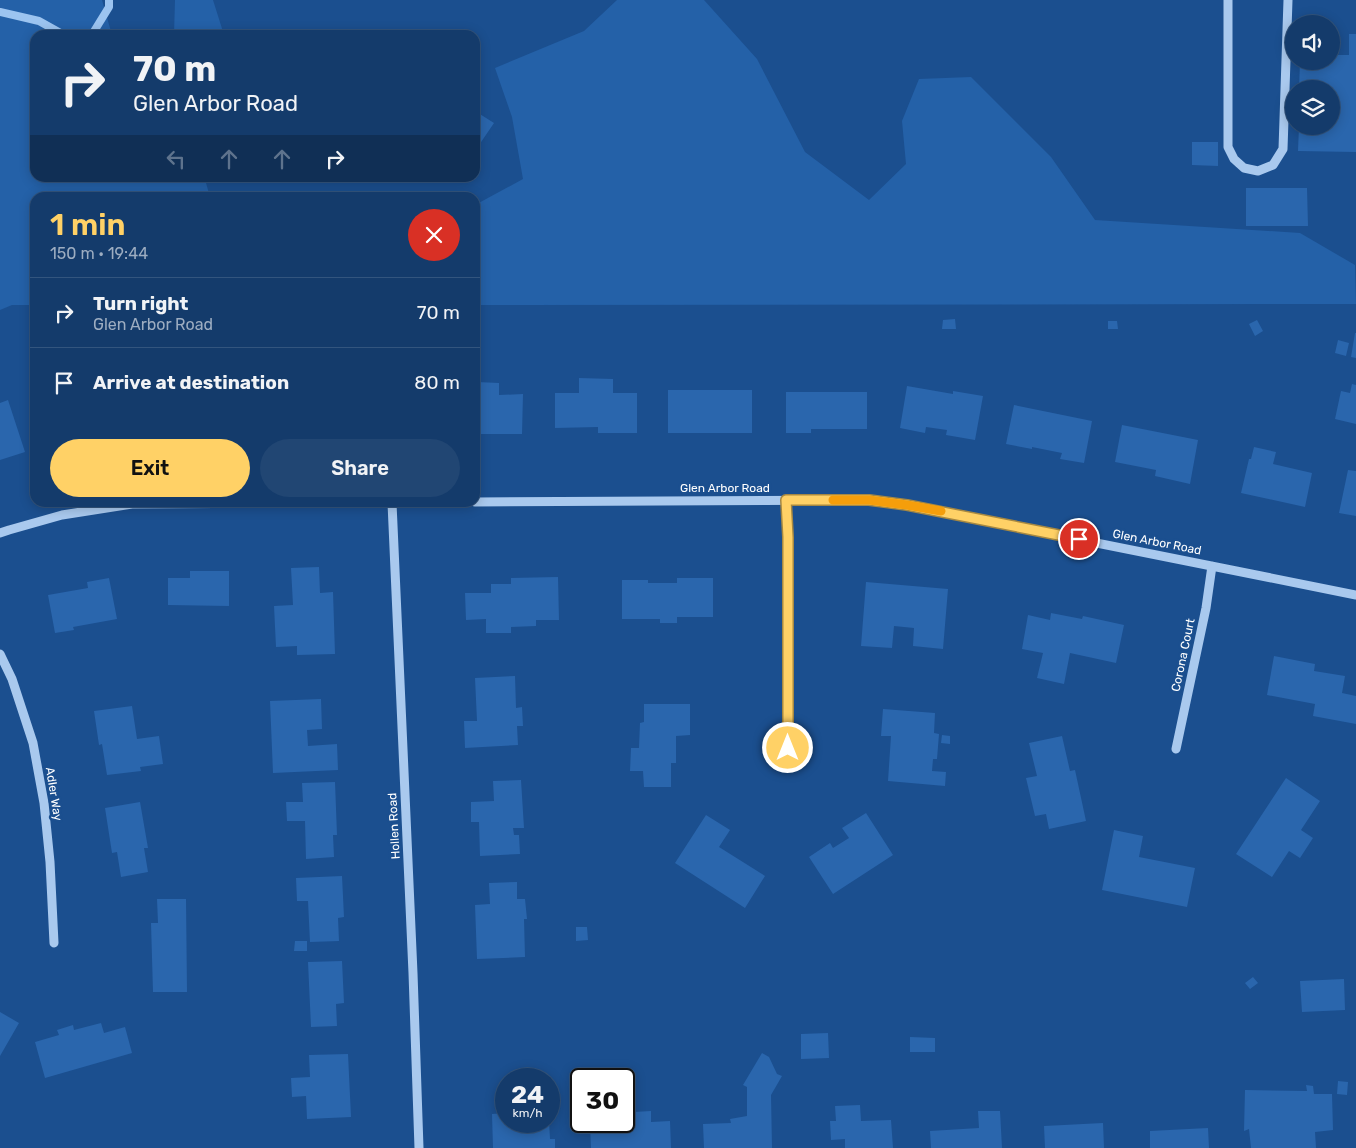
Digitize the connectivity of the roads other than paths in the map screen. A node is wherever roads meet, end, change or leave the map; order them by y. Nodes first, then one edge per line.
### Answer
1 (1228, 0) edge
2 (1288, 0) edge
3 (786, 500) junction
4 (480, 502) edge
5 (113, 507) edge
6 (392, 507) edge
7 (0, 534) edge
8 (1212, 566) junction
9 (1356, 596) edge
10 (0, 654) edge
11 (788, 748) dead end
12 (1176, 749) dead end
13 (54, 943) dead end
14 (419, 1148) edge

1 - 2 street
3 - 4 street, Glen Arbor Road
3 - 8 street, Glen Arbor Road
3 - 11 street
5 - 7 street
6 - 14 street, Hollen Road
8 - 9 street, Glen Arbor Road
8 - 12 street, Corona Court
10 - 13 street, Adler Way

